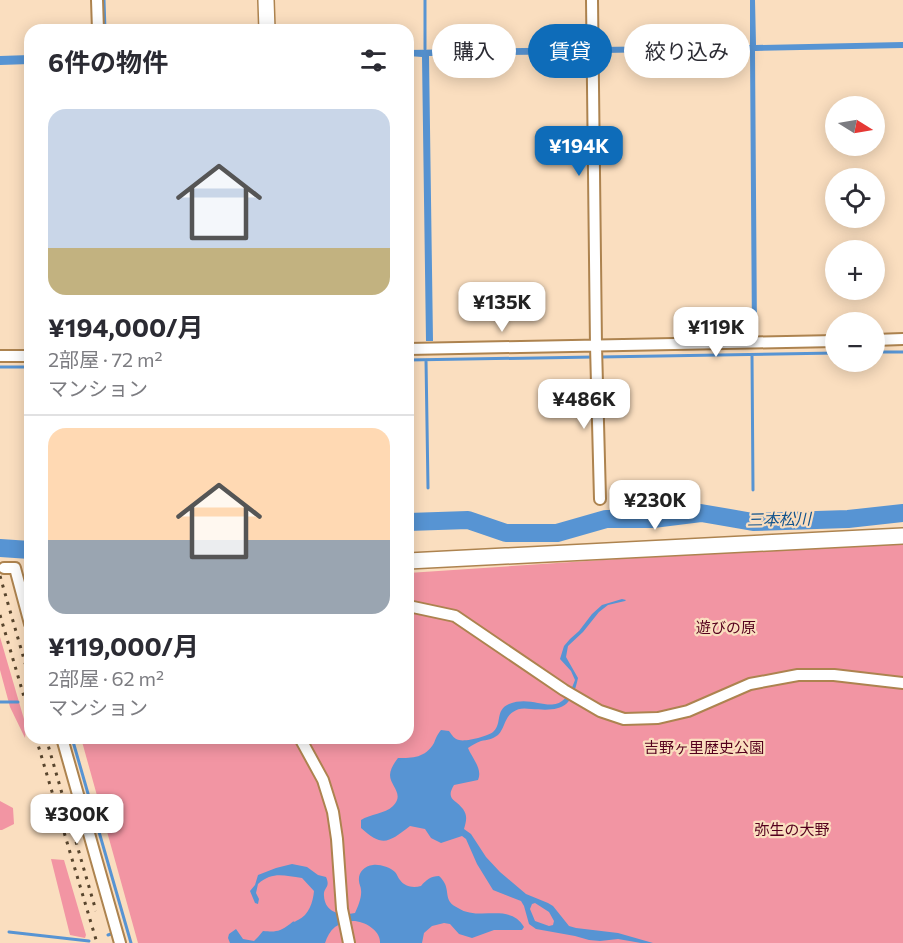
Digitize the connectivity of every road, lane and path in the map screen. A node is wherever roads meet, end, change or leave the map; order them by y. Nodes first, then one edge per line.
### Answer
1 (97, 0) edge
2 (266, 0) edge
3 (592, 0) edge
4 (98, 24) edge
5 (267, 24) edge
6 (903, 339) edge
7 (885, 340) edge
8 (825, 342) edge
9 (414, 349) edge
10 (596, 353) junction
11 (0, 356) edge
12 (24, 356) edge
13 (600, 499) dead end
14 (903, 536) edge
15 (414, 561) edge
16 (4, 568) dead end
17 (24, 602) edge
18 (414, 607) edge
19 (903, 683) edge
20 (64, 744) edge
21 (304, 744) edge
22 (120, 943) edge
23 (349, 943) edge

1 - 4 street
2 - 5 street
3 - 10 street
6 - 7 street
8 - 10 street
9 - 10 street
10 - 13 street
11 - 12 street
14 - 15 street
16 - 17 street
18 - 19 street
20 - 22 street
21 - 23 street

